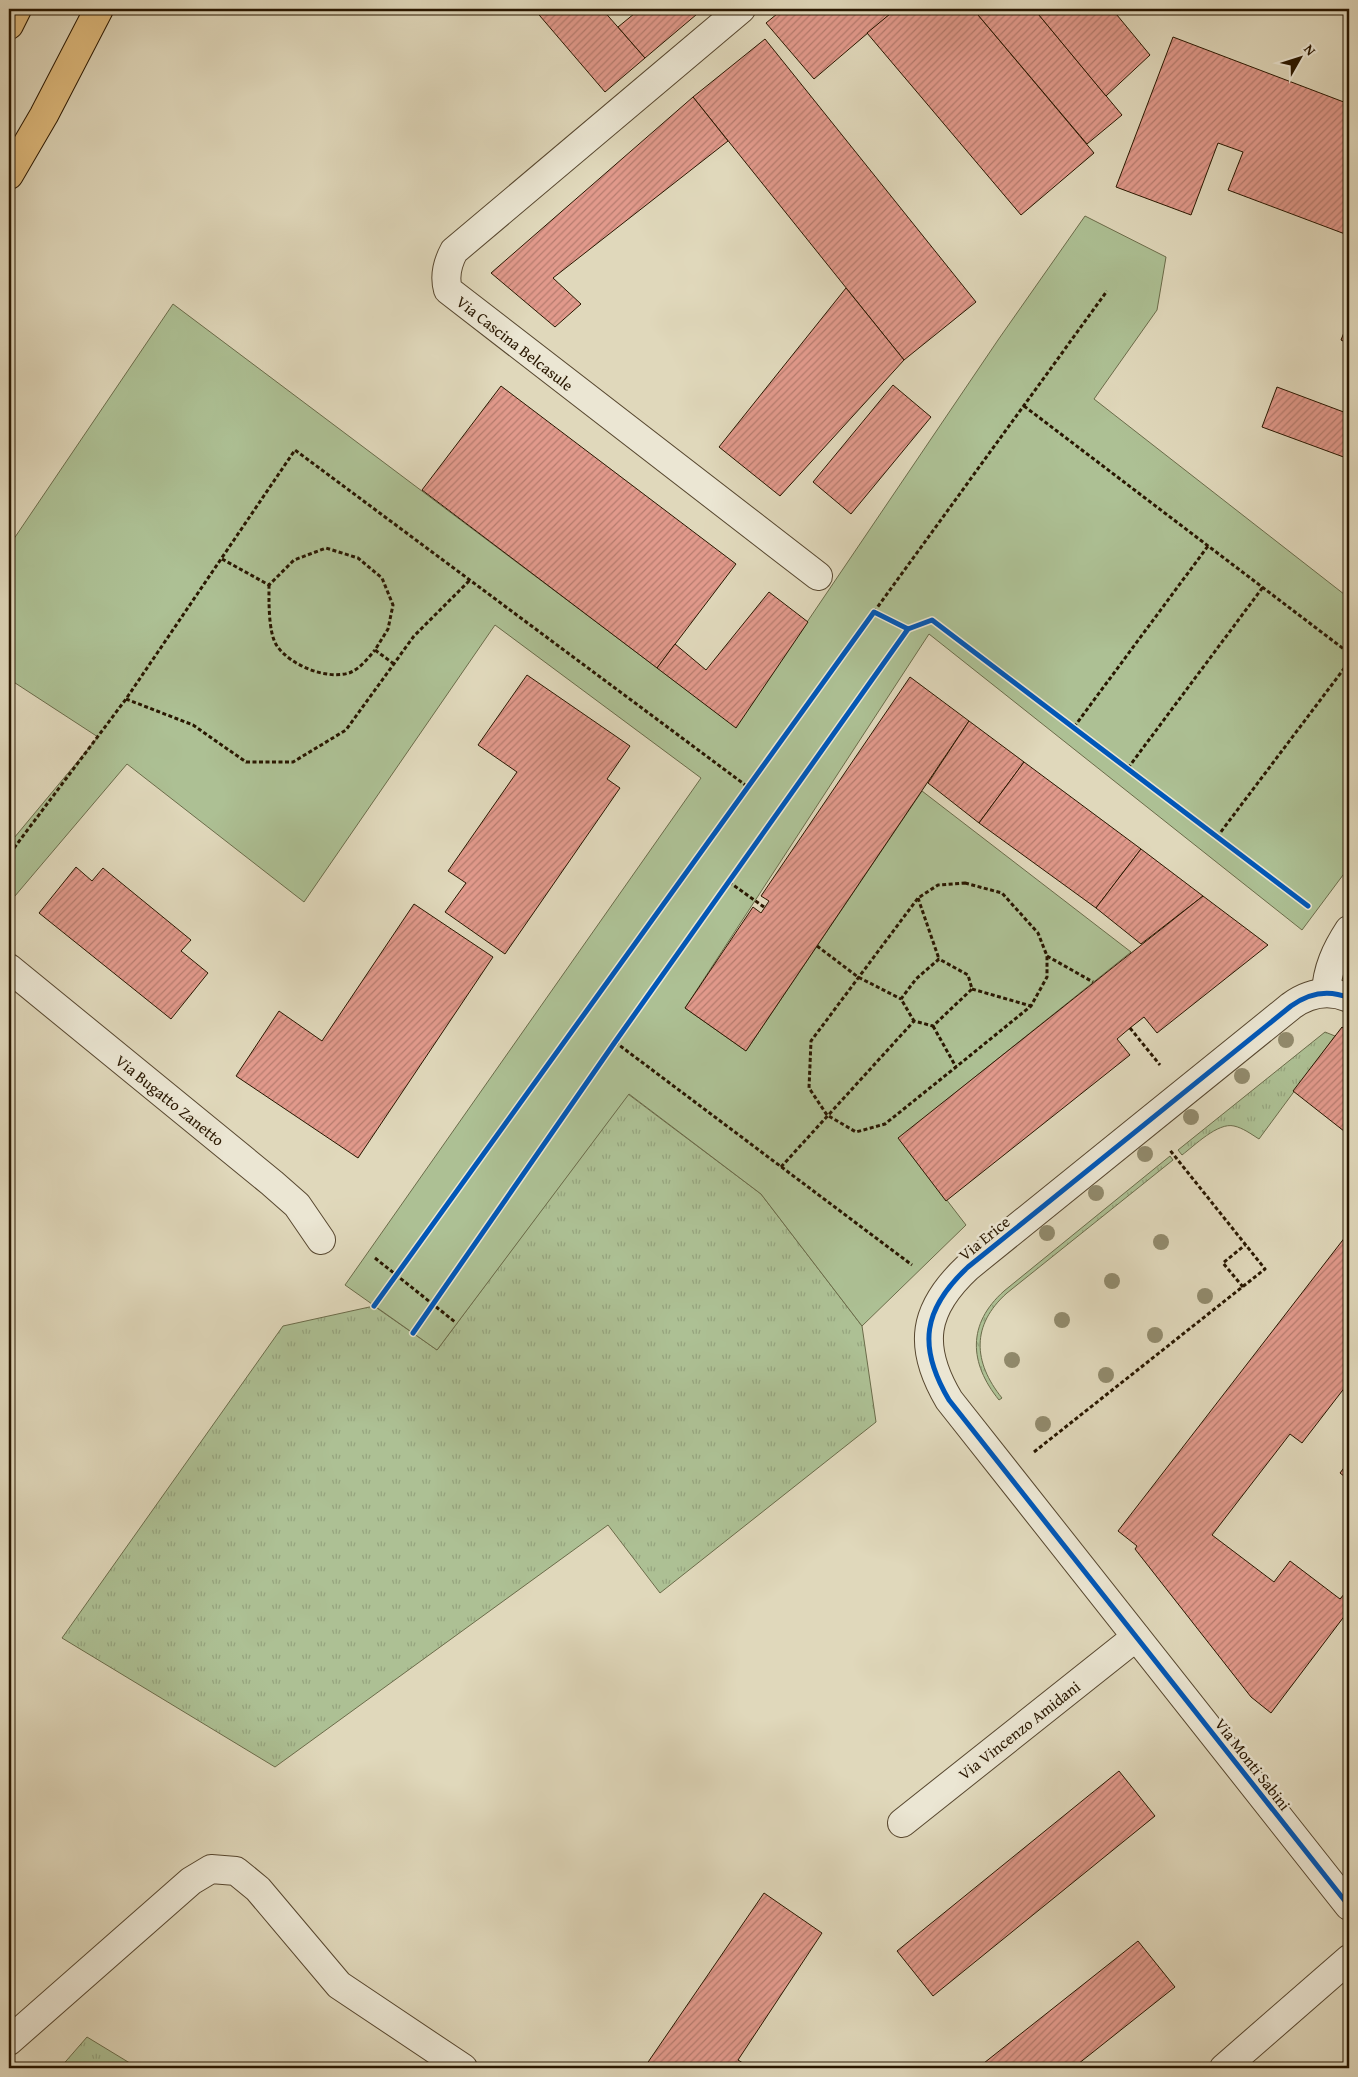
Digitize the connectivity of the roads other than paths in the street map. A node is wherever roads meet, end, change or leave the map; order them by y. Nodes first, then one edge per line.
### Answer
1 (18, 9) edge
2 (99, 9) edge
3 (741, 9) edge
4 (9, 24) edge
5 (9, 175) edge
6 (818, 576) dead end
7 (1349, 930) edge
8 (9, 968) edge
9 (1338, 996) edge
10 (321, 1240) dead end
11 (1136, 1637) junction
12 (902, 1823) dead end
13 (1349, 1906) edge
14 (1349, 1959) edge
15 (9, 2041) edge
16 (463, 2068) edge
17 (1224, 2068) edge

1 - 4 main road
2 - 5 main road
3 - 6 street, Via Cascina Belcasule
7 - 9 street, Via Erice
8 - 10 street, Via Bugatto Zanetto
9 - 11 street, Via Erice
11 - 12 street, Via Vincenzo Amidani
11 - 13 street, Via Monti Sabini
14 - 17 street
15 - 16 street

